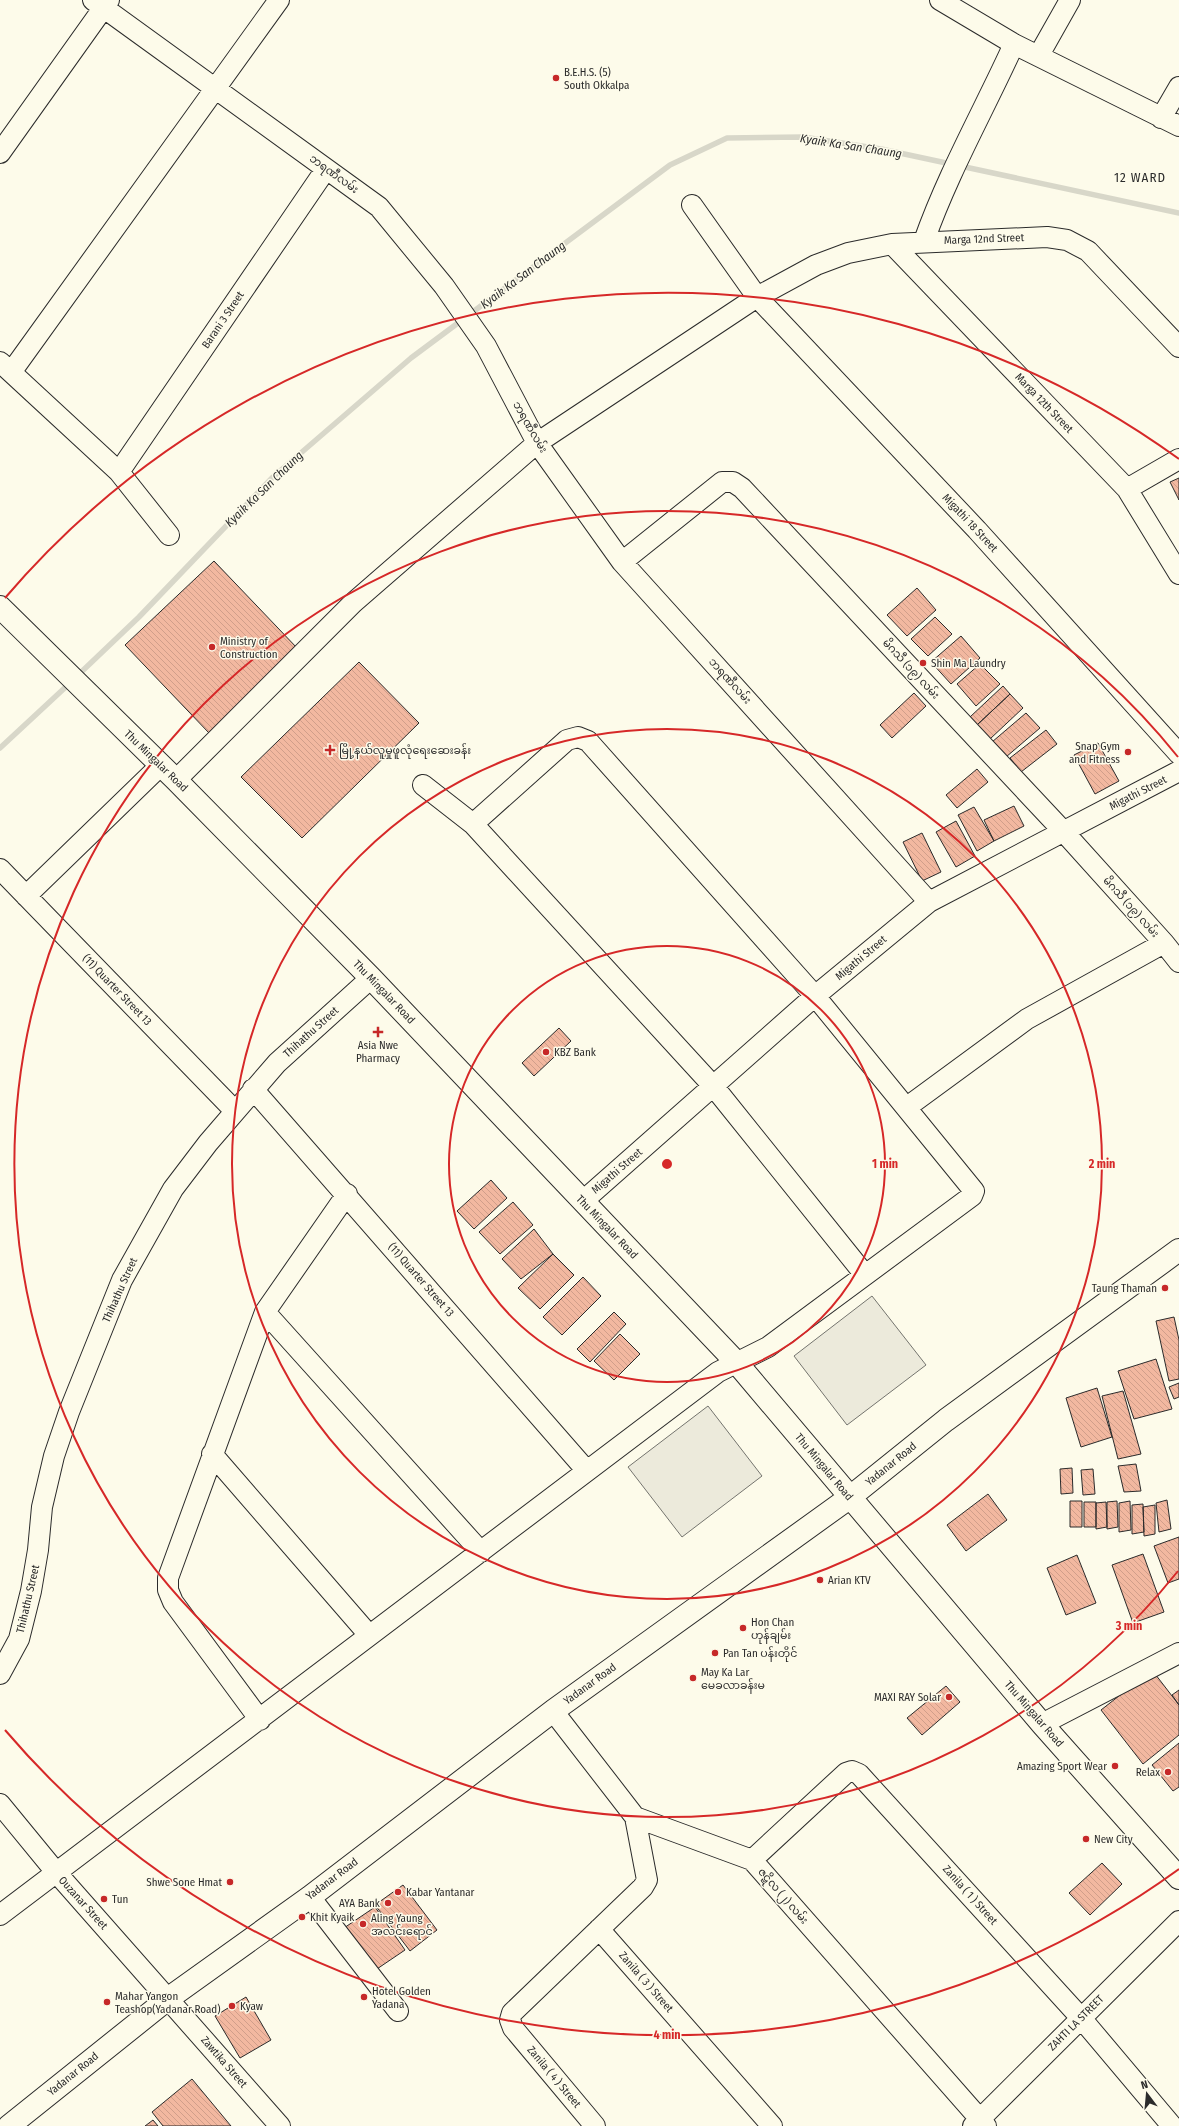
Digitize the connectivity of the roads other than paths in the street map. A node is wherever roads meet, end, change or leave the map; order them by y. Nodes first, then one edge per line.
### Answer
1 (279, 0) edge
2 (940, 0) edge
3 (1070, 0) edge
4 (102, 3) edge
5 (1014, 44) junction
6 (1039, 55) junction
7 (1179, 87) edge
8 (216, 88) junction
9 (1161, 118) junction
10 (1179, 126) edge
11 (0, 153) edge
12 (326, 169) junction
13 (692, 205) dead end
14 (924, 242) junction
15 (892, 244) junction
16 (757, 297) junction
17 (1179, 347) edge
18 (6, 367) edge
19 (538, 443) junction
20 (1179, 459) edge
21 (119, 472) junction
22 (1127, 489) junction
23 (169, 536) dead end
24 (622, 562) junction
25 (1179, 574) edge
26 (0, 607) edge
27 (1179, 754) edge
28 (161, 765) junction
29 (1179, 772) edge
30 (176, 780) junction
31 (423, 785) dead end
32 (473, 824) junction
33 (1063, 831) junction
34 (0, 869) edge
35 (26, 896) junction
36 (929, 902) junction
37 (1164, 942) junction
38 (1179, 962) edge
39 (371, 978) junction
40 (815, 996) junction
41 (714, 1087) junction
42 (253, 1089) junction
43 (907, 1107) junction
44 (235, 1111) junction
45 (347, 1194) junction
46 (583, 1201) junction
47 (1179, 1250) edge
48 (865, 1275) junction
49 (265, 1312) junction
50 (736, 1362) junction
51 (212, 1454) junction
52 (587, 1471) junction
53 (849, 1498) junction
54 (481, 1552) junction
55 (369, 1635) junction
56 (1179, 1653) edge
57 (0, 1674) edge
58 (553, 1711) junction
59 (260, 1720) junction
60 (1042, 1724) junction
61 (0, 1804) edge
62 (635, 1818) junction
63 (752, 1860) junction
64 (55, 1872) junction
65 (1179, 1878) edge
66 (310, 1897) junction
67 (0, 1915) edge
68 (1179, 1921) edge
69 (599, 1929) junction
70 (169, 1998) junction
71 (398, 2011) dead end
72 (1081, 2018) junction
73 (980, 2124) edge
74 (9, 2126) edge
75 (280, 2126) edge
76 (595, 2126) edge
77 (772, 2126) edge
78 (1172, 2126) edge

1 - 8 street
2 - 5 street
3 - 6 street
4 - 8 street, ဘရဏီလမ်း
4 - 11 street
5 - 6 street
5 - 14 street
6 - 9 street
7 - 9 street
8 - 12 street, ဘရဏီလမ်း
8 - 18 street
9 - 10 street
12 - 19 street, ဘရဏီလမ်း
12 - 21 street, Barani 3 Street
13 - 16 street, Migathi 18 Street
14 - 15 street, Marga 12nd Street
14 - 17 street, Marga 12nd Street
15 - 16 street, Marga 12nd Street
15 - 22 street, Marga 12th Street
16 - 19 street, Marga 12nd Street
16 - 27 street, Migathi 18 Street
18 - 21 street
19 - 24 street, ဘရဏီလမ်း
19 - 30 street, Marga 12nd Street
20 - 22 street
21 - 23 street
22 - 25 street, Marga 12th Street
24 - 33 street, မိဂသီ (၁၉) လမ်း
24 - 36 street, ဘရဏီလမ်း
26 - 28 main road, Thu Mingalar Road
28 - 30 main road, Thu Mingalar Road
28 - 35 street
29 - 33 street, Migathi Street
30 - 39 main road, Thu Mingalar Road
31 - 32 street
32 - 40 street
32 - 41 street
33 - 36 street, Migathi Street
33 - 37 street, မိဂသီ (၁၉) လမ်း
34 - 35 street, (11) Quarter Street 13
35 - 44 street, (11) Quarter Street 13
36 - 40 street, Migathi Street
37 - 38 street, မိဂသီ (၁၉) လမ်း
37 - 43 street
39 - 42 street, Thihathu Street
39 - 46 main road, Thu Mingalar Road
40 - 41 street, Migathi Street
40 - 43 street
41 - 46 street, Migathi Street
41 - 48 street
42 - 44 street, Thihathu Street
42 - 45 street, (11) Quarter Street 13
43 - 48 street
44 - 57 street, Thihathu Street
45 - 49 street
45 - 52 street, (11) Quarter Street 13
46 - 50 main road, Thu Mingalar Road
47 - 53 main road, Yadanar Road
48 - 50 street
49 - 51 street
49 - 54 street
50 - 52 street
50 - 53 main road, Thu Mingalar Road
51 - 55 street
51 - 59 street
52 - 54 street
53 - 58 main road, Yadanar Road
53 - 60 main road, Thu Mingalar Road
54 - 55 street
55 - 59 street
56 - 60 street
58 - 62 street
58 - 66 main road, Yadanar Road
59 - 64 street
60 - 65 main road, Thu Mingalar Road
61 - 64 street, Ouzanar Street
62 - 63 street, ဇဋိလ (၂) လမ်း
62 - 69 street
63 - 72 street, Zanila ( 1 ) Street
63 - 73 street, ဇဋိလ (၂) လမ်း
64 - 67 street
64 - 70 street, Ouzanar Street
66 - 70 main road, Yadanar Road
66 - 71 street
68 - 72 street, ZAHTI LA STREET
69 - 76 street, Zanila ( 4 ) Street
69 - 77 street, Zanila ( 3 ) Street
70 - 74 main road, Yadanar Road
70 - 75 street, Zawtika Street
72 - 73 street, ZAHTI LA STREET
72 - 78 street, Zanila ( 1 ) Street

